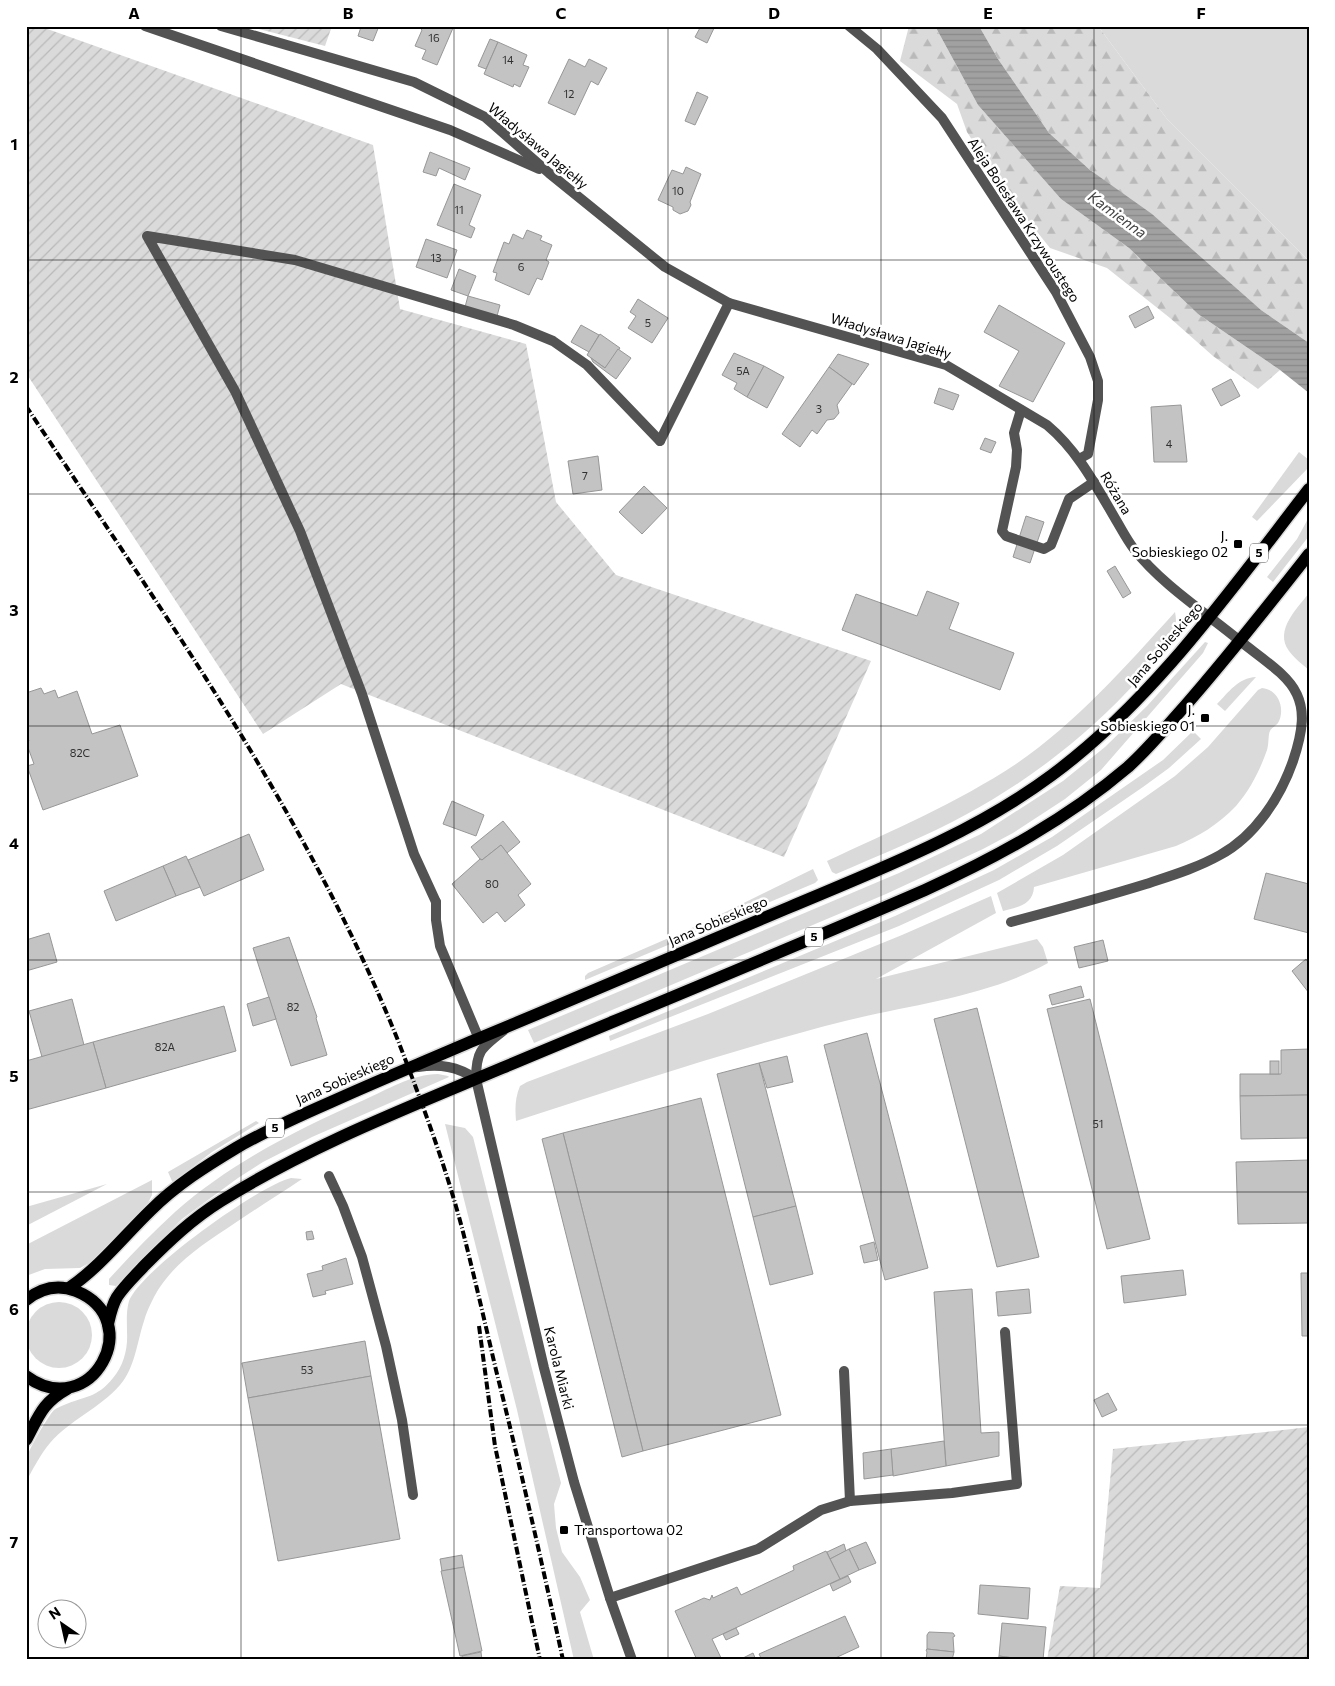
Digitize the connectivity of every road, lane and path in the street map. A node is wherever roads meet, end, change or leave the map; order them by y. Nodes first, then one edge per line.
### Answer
1 (145, 26) edge
2 (221, 26) edge
3 (849, 26) edge
4 (549, 173) junction
5 (728, 303) junction
6 (1022, 410) junction
7 (1079, 460) junction
8 (1094, 482) junction
9 (1309, 489) edge
10 (1309, 554) edge
11 (1209, 616) junction
12 (1240, 641) junction
13 (1011, 922) dead end
14 (519, 1022) junction
15 (479, 1039) junction
16 (397, 1073) junction
17 (476, 1079) junction
18 (329, 1176) dead end
19 (69, 1288) junction
20 (29, 1295) edge
21 (108, 1324) junction
22 (1005, 1332) dead end
23 (844, 1371) dead end
24 (26, 1376) edge
25 (70, 1387) junction
26 (26, 1440) edge
27 (413, 1495) dead end
28 (850, 1502) junction
29 (610, 1598) junction
30 (632, 1660) edge

1 - 4 street
2 - 4 street, Władysława Jagiełły
3 - 7 street, Aleja Bolesława Krzywoustego
4 - 5 street, Władysława Jagiełły
5 - 6 street, Władysława Jagiełły
5 - 15 street
6 - 7 street, Władysława Jagiełły
6 - 8 street
7 - 8 street, Różana
8 - 11 street, Różana
9 - 11 main road, Jana Sobieskiego / 5
10 - 12 main road, 5
11 - 12 street, Różana
11 - 14 main road, Jana Sobieskiego / 5
12 - 13 street, Różana
12 - 17 main road, 5
14 - 15 main road, Jana Sobieskiego / 5
14 - 17 street, Karola Miarki
15 - 16 main road, Jana Sobieskiego / 5
16 - 17 street
16 - 19 main road, Jana Sobieskiego / 5
17 - 21 main road, 5
17 - 29 street, Karola Miarki
18 - 27 street
19 - 20 main road
19 - 21 main road
21 - 25 main road, 5
22 - 28 street
23 - 28 street
24 - 25 main road, 5
25 - 26 main road, 5
28 - 29 street
29 - 30 street, Karola Miarki

